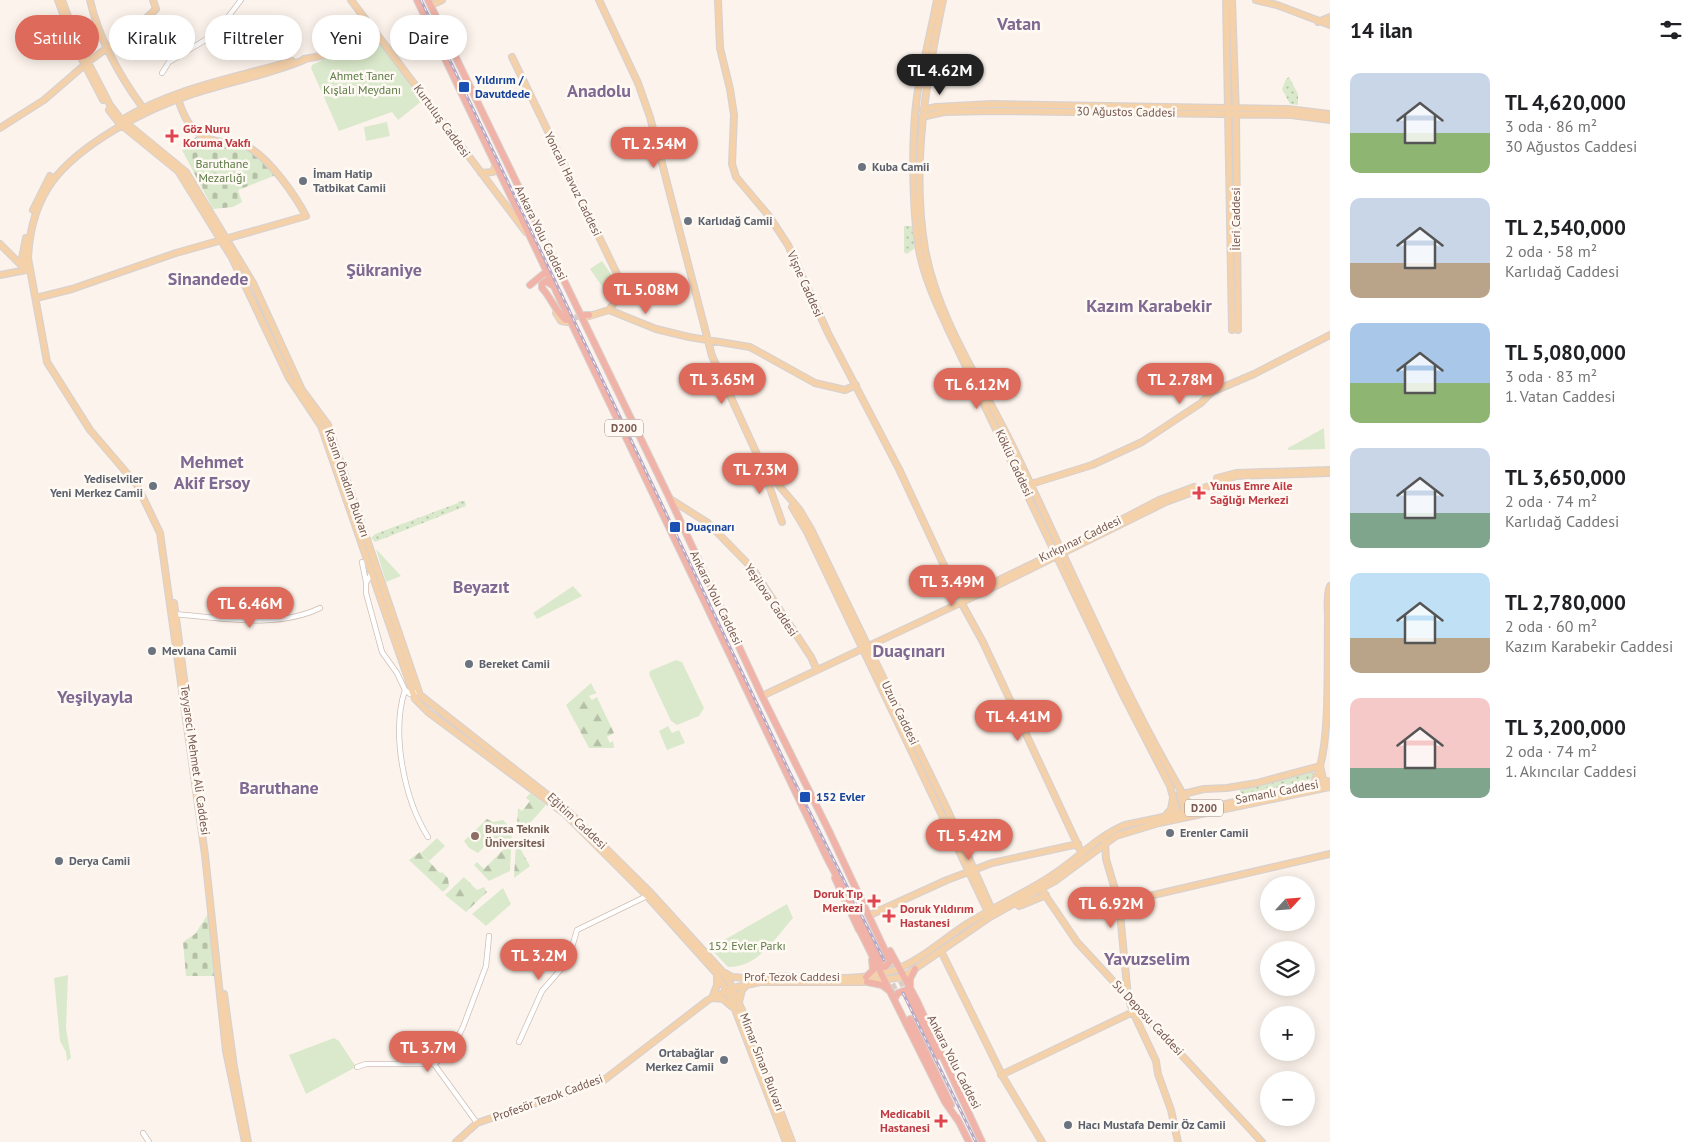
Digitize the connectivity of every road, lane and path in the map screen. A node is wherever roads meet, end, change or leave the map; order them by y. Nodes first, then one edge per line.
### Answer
1 (58, 0) edge
2 (62, 0) edge
3 (90, 0) edge
4 (154, 0) edge
5 (241, 0) edge
6 (351, 0) edge
7 (417, 0) edge
8 (442, 0) edge
9 (599, 0) edge
10 (718, 0) edge
11 (937, 0) edge
12 (943, 0) edge
13 (1226, 0) edge
14 (1232, 0) edge
15 (1256, 0) edge
16 (429, 2) edge
17 (363, 15) edge
18 (1330, 17) edge
19 (1318, 22) junction
20 (1330, 25) edge
21 (380, 38) edge
22 (106, 49) junction
23 (512, 57) dead end
24 (312, 58) edge
25 (306, 59) junction
26 (86, 64) junction
27 (162, 72) dead end
28 (178, 99) junction
29 (924, 99) junction
30 (1232, 107) junction
31 (143, 108) junction
32 (936, 110) junction
33 (922, 114) junction
34 (1330, 114) edge
35 (1232, 115) junction
36 (1330, 120) edge
37 (123, 123) junction
38 (922, 125) junction
39 (0, 128) edge
40 (496, 164) junction
41 (481, 174) junction
42 (489, 174) junction
43 (492, 188) junction
44 (225, 240) junction
45 (533, 242) junction
46 (0, 244) edge
47 (0, 252) edge
48 (8, 253) junction
49 (22, 258) junction
50 (15, 259) junction
51 (29, 269) junction
52 (546, 272) junction
53 (0, 275) edge
54 (530, 285) joint
55 (542, 289) junction
56 (557, 292) junction
57 (36, 298) junction
58 (609, 310) junction
59 (586, 316) tunnel mouth
60 (567, 321) dead end
61 (1235, 330) dead end
62 (1330, 335) edge
63 (707, 339) junction
64 (856, 386) junction
65 (74, 406) junction
66 (761, 463) junction
67 (1330, 472) edge
68 (1031, 484) junction
69 (670, 499) junction
70 (782, 522) dead end
71 (1059, 552) junction
72 (362, 562) dead end
73 (371, 574) junction
74 (366, 583) junction
75 (1330, 586) edge
76 (962, 600) junction
77 (320, 608) dead end
78 (175, 614) junction
79 (864, 647) junction
80 (817, 670) junction
81 (411, 691) junction
82 (762, 696) junction
83 (1320, 766) junction
84 (1173, 775) junction
85 (1330, 783) edge
86 (1313, 784) junction
87 (1172, 793) junction
88 (1183, 794) junction
89 (1199, 809) junction
90 (1182, 816) junction
91 (1162, 817) junction
92 (1072, 830) junction
93 (829, 831) junction
94 (428, 837) dead end
95 (1077, 837) junction
96 (1098, 840) junction
97 (1105, 842) junction
98 (1078, 844) junction
99 (1086, 853) junction
100 (1330, 854) edge
101 (828, 858) junction
102 (1106, 859) junction
103 (1071, 862) junction
104 (972, 871) junction
105 (1054, 881) junction
106 (1039, 886) junction
107 (647, 896) junction
108 (1047, 898) junction
109 (985, 901) junction
110 (1014, 902) junction
111 (1001, 903) junction
112 (1118, 903) junction
113 (991, 913) junction
114 (872, 914) junction
115 (977, 917) junction
116 (858, 927) junction
117 (489, 936) dead end
118 (941, 951) junction
119 (891, 958) junction
120 (879, 963) junction
121 (913, 966) junction
122 (899, 968) junction
123 (719, 972) junction
124 (883, 973) junction
125 (903, 977) junction
126 (866, 980) junction
127 (887, 980) junction
128 (747, 981) junction
129 (728, 987) junction
130 (908, 990) junction
131 (895, 996) junction
132 (1128, 997) junction
133 (712, 998) junction
134 (917, 1001) junction
135 (740, 1004) junction
136 (1139, 1006) junction
137 (735, 1010) junction
138 (1133, 1012) junction
139 (519, 1042) dead end
140 (434, 1064) junction
141 (357, 1067) dead end
142 (1002, 1075) junction
143 (477, 1123) junction
144 (143, 1133) dead end
145 (149, 1142) edge
146 (245, 1142) edge
147 (248, 1142) edge
148 (456, 1142) edge
149 (786, 1142) edge
150 (792, 1142) edge
151 (969, 1142) edge
152 (982, 1142) edge
153 (1042, 1142) edge
154 (1178, 1142) edge
155 (1262, 1142) edge

1 - 26 main road
2 - 26 main road
3 - 22 main road
4 - 22 main road
5 - 27 street
6 - 17 main road, Kurtuluş Caddesi
7 - 40 highway, Ankara Yolu Caddesi / D200
8 - 16 main road
9 - 63 main road
10 - 64 main road, Vişne Caddesi
11 - 71 main road, Köklü Caddesi
12 - 29 main road, Köklü Caddesi
13 - 30 main road
14 - 30 main road
15 - 19 main road
16 - 69 highway, Ankara Yolu Caddesi / D200
18 - 19 main road
19 - 20 main road
21 - 41 main road, Kurtuluş Caddesi
22 - 26 main road
22 - 31 main road
23 - 58 main road, Yoncalı Havuz Caddesi
24 - 25 main road
25 - 28 main road
25 - 31 main road
26 - 37 main road, Kasım Önadım Bulvarı
26 - 39 main road
28 - 37 main road
28 - 44 main road
29 - 32 main road
29 - 33 main road, Köklü Caddesi
30 - 32 main road, 30 Ağustos Caddesi
30 - 34 main road, 30 Ağustos Caddesi
30 - 35 main road, İleri Caddesi
31 - 37 main road
32 - 33 main road, 30 Ağustos Caddesi
32 - 35 main road, 30 Ağustos Caddesi
32 - 38 main road
33 - 38 main road, Köklü Caddesi
35 - 36 main road, 30 Ağustos Caddesi
35 - 61 main road, İleri Caddesi
37 - 44 main road, Kasım Önadım Bulvarı
37 - 49 main road
37 - 51 main road
38 - 68 main road, Köklü Caddesi
40 - 42 main road
40 - 45 highway, Ankara Yolu Caddesi / D200
41 - 42 main road
41 - 43 main road, Kurtuluş Caddesi
42 - 43 main road
43 - 45 main road, Kurtuluş Caddesi
44 - 57 main road
44 - 73 main road, Kasım Önadım Bulvarı
44 - 81 main road, Kasım Önadım Bulvarı
45 - 52 highway, Ankara Yolu Caddesi / D200
46 - 48 main road
47 - 48 main road
48 - 50 main road
49 - 50 main road
49 - 51 main road
50 - 51 main road
51 - 53 main road
51 - 57 main road, Teyyareci Mehmet Ali Caddesi
52 - 54 highway
52 - 55 highway
52 - 56 highway, Ankara Yolu Caddesi / D200
54 - 55 main road
55 - 56 highway
55 - 60 highway
56 - 101 highway, Ankara Yolu Caddesi / D200
57 - 65 main road, Teyyareci Mehmet Ali Caddesi
58 - 59 main road
58 - 63 main road
62 - 68 main road
63 - 64 main road
63 - 66 main road
64 - 76 main road, Vişne Caddesi
65 - 78 main road, Teyyareci Mehmet Ali Caddesi
65 - 146 main road, Teyyareci Mehmet Ali Caddesi
66 - 70 main road
66 - 79 main road, Uzun Caddesi
67 - 71 main road, Kırkpınar Caddesi
68 - 71 main road, Köklü Caddesi
69 - 80 main road, Yeşilova Caddesi
69 - 82 highway, Ankara Yolu Caddesi / D200
71 - 76 main road, Kırkpınar Caddesi
71 - 84 main road, Köklü Caddesi
71 - 87 main road, Köklü Caddesi
72 - 74 street
73 - 74 street
73 - 81 main road, Kasım Önadım Bulvarı
74 - 81 street
75 - 83 main road
76 - 79 main road, Kırkpınar Caddesi
76 - 92 main road, Vişne Caddesi
77 - 78 street
78 - 147 main road, Teyyareci Mehmet Ali Caddesi
79 - 80 main road, Kırkpınar Caddesi
79 - 104 main road, Uzun Caddesi
80 - 82 main road, Kırkpınar Caddesi
81 - 94 street
81 - 107 main road, Eğitim Caddesi
81 - 123 main road, Eğitim Caddesi
82 - 93 highway, Ankara Yolu Caddesi / D200
83 - 85 main road
83 - 86 main road
83 - 88 main road
84 - 88 main road
84 - 90 main road
85 - 86 main road, Samanlı Caddesi / D200
85 - 90 main road, Samanlı Caddesi / D200
86 - 89 main road, Samanlı Caddesi / D200
87 - 90 main road, Köklü Caddesi
87 - 91 main road
88 - 89 main road
89 - 90 main road, Samanlı Caddesi / D200
90 - 91 main road, Samanlı Caddesi / D200
90 - 97 main road, Samanlı Caddesi / D200
91 - 96 main road, Samanlı Caddesi / D200
92 - 95 main road
92 - 98 main road
93 - 114 highway, D200
93 - 119 highway, Ankara Yolu Caddesi / D200
95 - 96 main road
95 - 99 main road
96 - 99 main road, Samanlı Caddesi / D200
97 - 99 main road, Samanlı Caddesi / D200
97 - 102 main road
98 - 99 main road
98 - 103 main road
98 - 104 main road
99 - 102 main road
99 - 103 main road, D200
99 - 105 main road, D200
100 - 112 main road
101 - 116 highway
101 - 120 highway, Ankara Yolu Caddesi / D200
102 - 112 main road
103 - 106 main road, D200
104 - 109 main road, Uzun Caddesi
104 - 114 main road
105 - 106 main road, D200
105 - 108 main road
106 - 108 main road, Su Deposu Caddesi
106 - 110 main road, D200
106 - 111 main road, D200
107 - 123 main road, Eğitim Caddesi
107 - 139 street
108 - 110 main road
108 - 132 main road, Su Deposu Caddesi
109 - 111 main road
109 - 113 main road, Uzun Caddesi
109 - 115 main road
110 - 113 main road, D200
111 - 113 main road, D200
112 - 132 main road
113 - 115 main road, D200
113 - 118 main road, D200
114 - 119 highway, D200
115 - 121 main road, D200
116 - 120 highway
116 - 126 highway
117 - 140 street
118 - 121 main road, D200
118 - 142 main road
119 - 120 highway
119 - 122 highway, D200
120 - 124 highway, Ankara Yolu Caddesi
121 - 122 main road
121 - 125 main road
121 - 134 highway, D200
122 - 124 main road
122 - 125 highway, D200
123 - 128 main road, Prof. Tezok Caddesi
123 - 129 main road
123 - 133 main road
124 - 126 main road
124 - 127 highway, Ankara Yolu Caddesi
125 - 127 main road
125 - 130 highway, D200
126 - 127 main road
126 - 128 main road, Prof. Tezok Caddesi
126 - 131 highway
127 - 131 highway, Ankara Yolu Caddesi
128 - 129 main road, Prof. Tezok Caddesi
128 - 135 main road
129 - 133 main road, Profesör Tezok Caddesi
129 - 135 main road, Mimar Sinan Bulvarı
129 - 137 main road, Mimar Sinan Bulvarı
130 - 131 highway
130 - 134 highway, D200
130 - 152 highway, Ankara Yolu Caddesi / D200
131 - 151 highway, Ankara Yolu Caddesi
132 - 136 main road, Su Deposu Caddesi
132 - 138 main road
133 - 137 main road
133 - 143 main road, Profesör Tezok Caddesi
134 - 152 highway, D200
135 - 150 main road, Mimar Sinan Bulvarı
136 - 138 main road
136 - 155 main road, Su Deposu Caddesi
137 - 149 main road, Mimar Sinan Bulvarı
138 - 142 main road
138 - 154 main road
140 - 141 street
140 - 143 street
142 - 153 main road
143 - 148 main road, Profesör Tezok Caddesi
144 - 145 street

